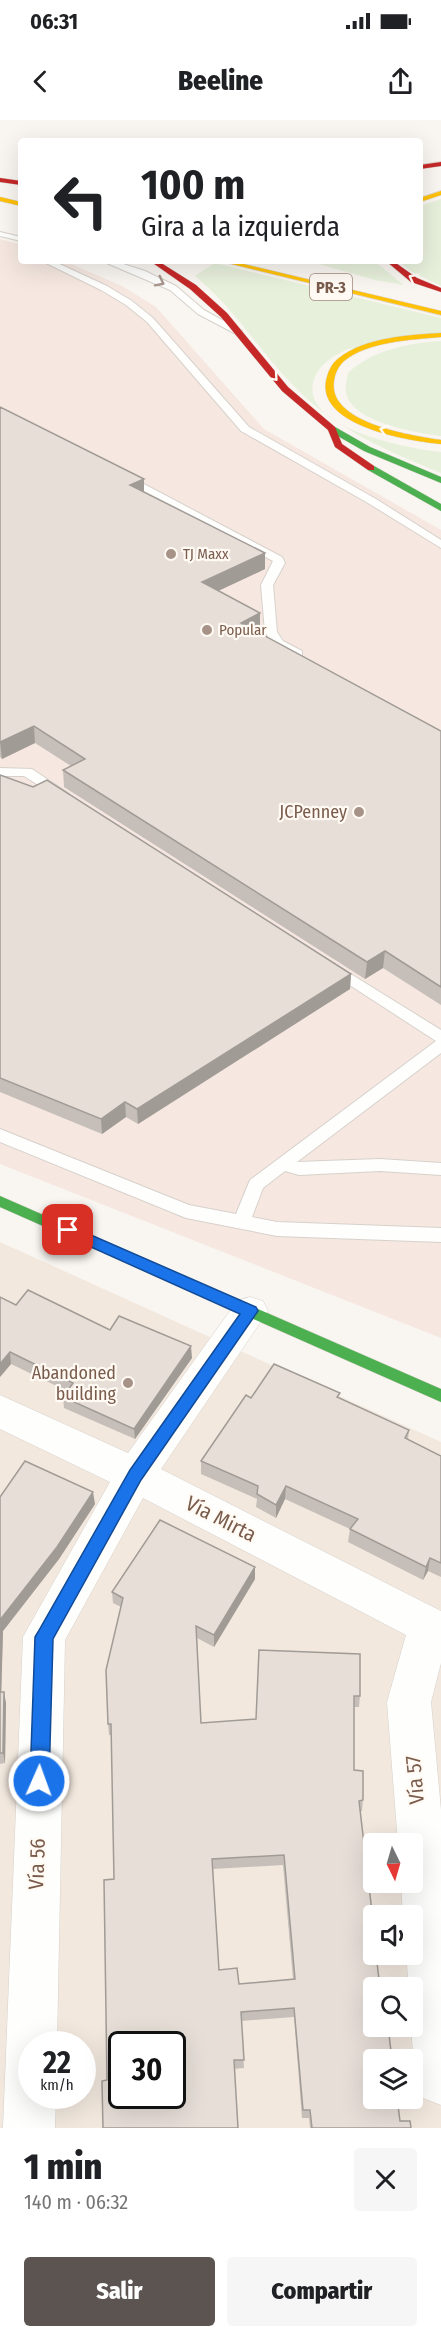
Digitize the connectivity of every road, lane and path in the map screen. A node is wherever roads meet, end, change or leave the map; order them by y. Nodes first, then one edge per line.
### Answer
1 (441, 164) edge
2 (423, 167) edge
3 (441, 171) edge
4 (423, 173) edge
5 (0, 180) edge
6 (18, 183) edge
7 (441, 193) edge
8 (0, 199) edge
9 (423, 199) edge
10 (18, 203) edge
11 (0, 209) edge
12 (18, 213) edge
13 (0, 234) edge
14 (18, 238) edge
15 (52, 264) edge
16 (115, 264) edge
17 (157, 264) edge
18 (235, 264) edge
19 (280, 264) edge
20 (393, 264) edge
21 (441, 290) edge
22 (441, 302) edge
23 (441, 313) edge
24 (237, 332) junction
25 (441, 335) edge
26 (332, 429) junction
27 (441, 442) edge
28 (115, 471) edge
29 (441, 480) edge
30 (441, 508) edge
31 (441, 545) edge
32 (312, 662) edge
33 (0, 772) edge
34 (77, 804) edge
35 (320, 960) edge
36 (441, 1037) edge
37 (441, 1045) edge
38 (0, 1135) edge
39 (283, 1164) junction
40 (441, 1169) edge
41 (0, 1201) edge
42 (242, 1221) junction
43 (441, 1235) edge
44 (250, 1311) junction
45 (441, 1396) edge
46 (0, 1411) edge
47 (135, 1475) junction
48 (435, 1629) edge
49 (32, 2031) edge
50 (441, 2080) edge
51 (30, 2109) edge
52 (29, 2128) edge

1 - 2 main road
3 - 4 main road
5 - 6 main road
7 - 9 main road
8 - 10 main road
11 - 12 main road
13 - 14 lane
15 - 31 lane
16 -> 24 lane
17 - 24 main road
18 - 23 main road, PR-3
19 - 22 main road, PR-3
21 -> 20 main road
24 -> 26 main road
27 -> 25 main road
26 - 29 main road
26 - 30 main road
28 - 32 lane
33 - 34 lane
35 - 36 lane
37 - 39 lane
38 - 42 lane
39 - 40 lane
39 - 42 lane
41 - 44 main road
42 - 43 lane
44 - 45 main road
44 - 47 street, Vía 56
46 - 47 street, Vía Mirta
47 - 48 street, Vía Mirta
47 - 49 street, Vía 56
48 - 50 street, Vía 57
51 - 52 street, Vía 56

